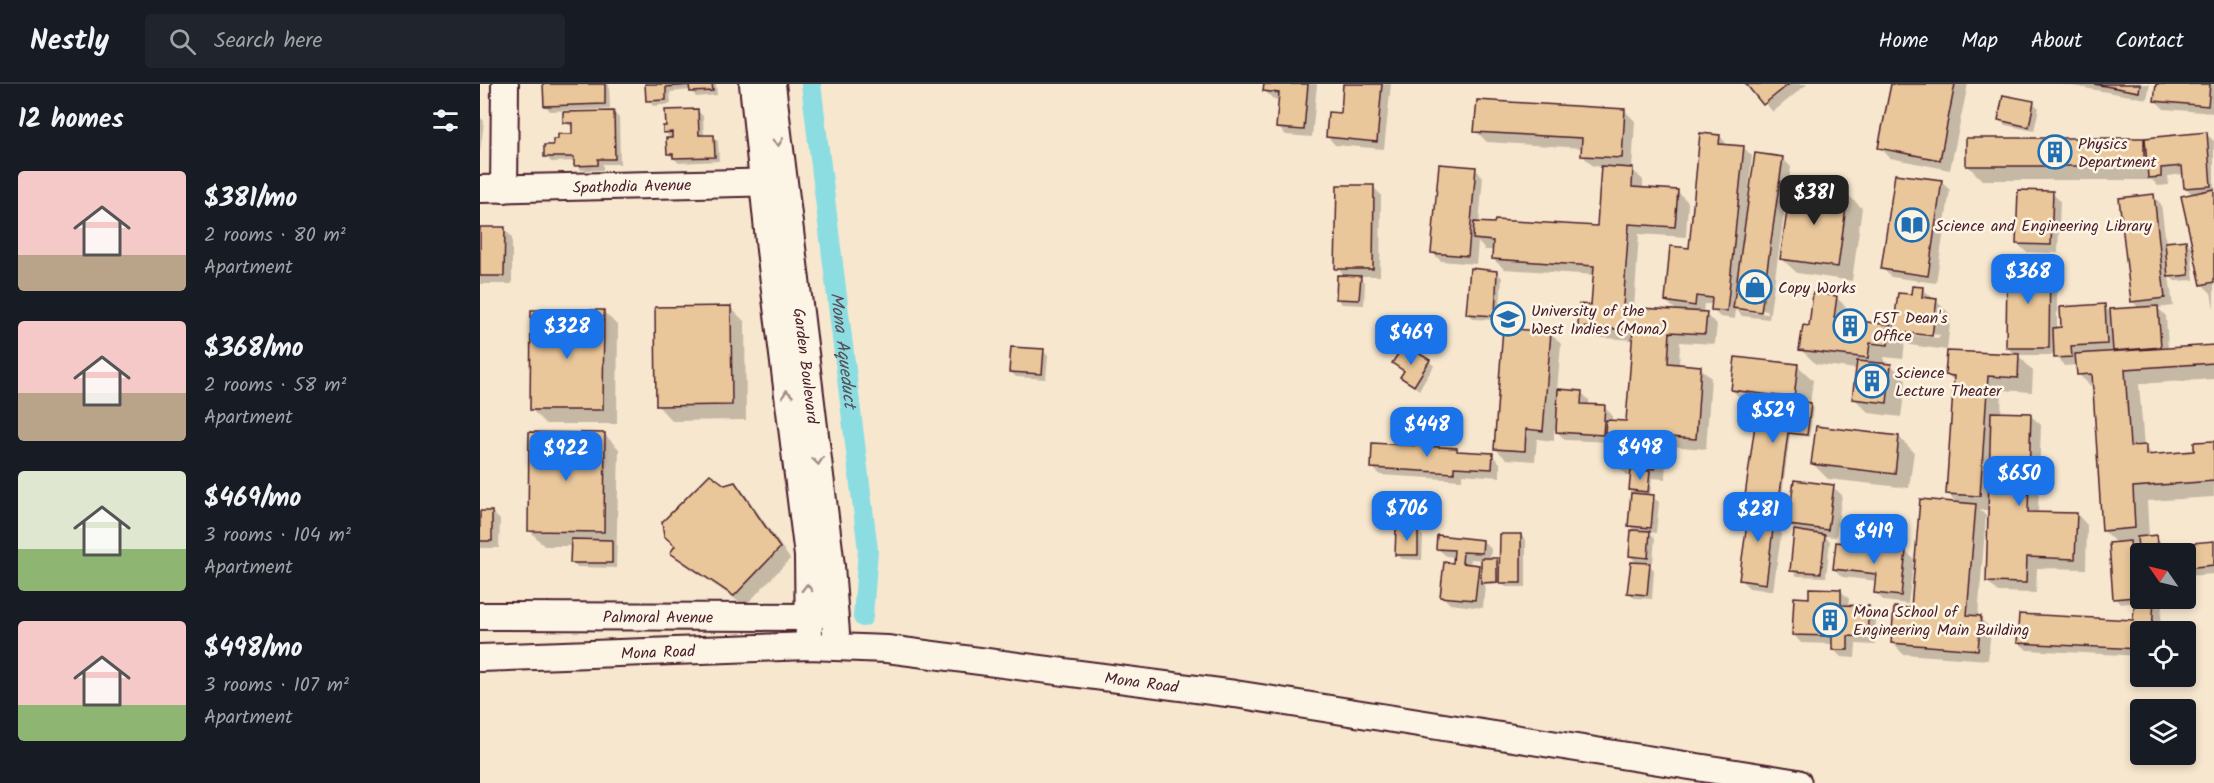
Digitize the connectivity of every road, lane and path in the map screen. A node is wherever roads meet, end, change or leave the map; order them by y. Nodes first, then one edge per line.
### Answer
1 (505, 84) edge
2 (753, 84) edge
3 (772, 84) edge
4 (773, 183) junction
5 (492, 189) edge
6 (836, 611) junction
7 (480, 616) edge
8 (807, 617) junction
9 (809, 646) junction
10 (837, 647) junction
11 (480, 658) edge
12 (1798, 783) edge

1 - 5 street
2 - 4 street, Garden Boulevard
3 -> 4 street, Garden Boulevard
4 - 5 street, Spathodia Avenue
4 -> 6 street, Garden Boulevard
8 -> 4 street, Garden Boulevard
6 - 8 street, Palmoral Avenue
6 - 10 street, Garden Boulevard
7 - 8 street, Palmoral Avenue
8 - 9 street, Garden Boulevard
9 - 10 street, Mona Road
9 - 11 street, Mona Road
10 - 12 street, Mona Road

